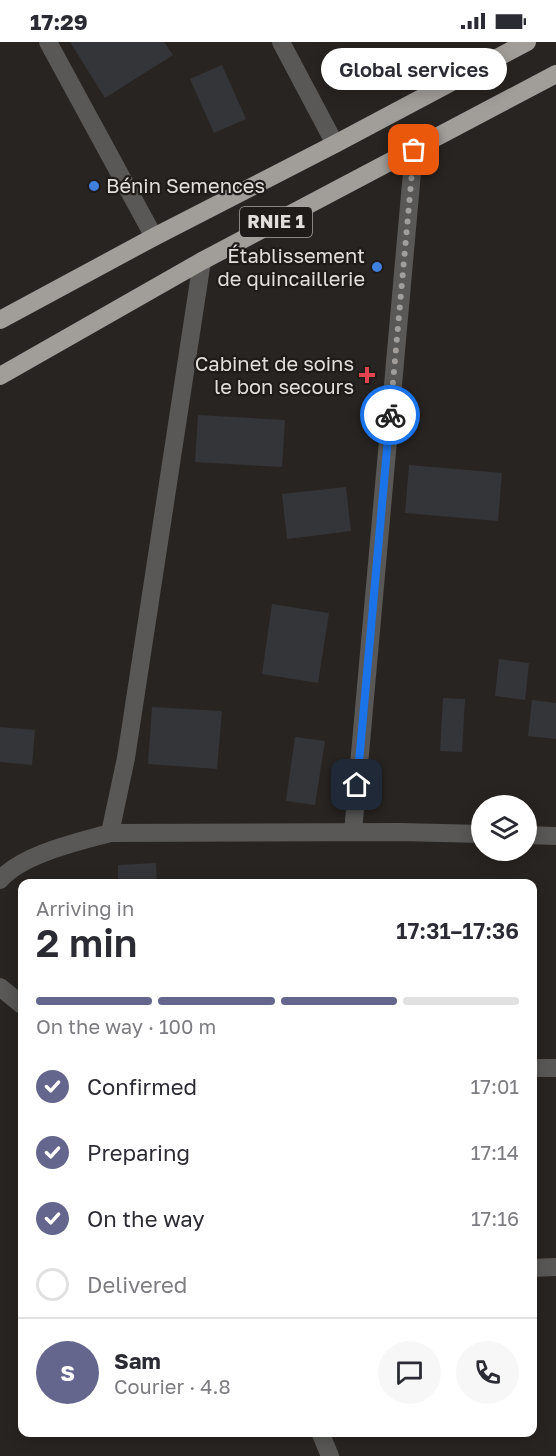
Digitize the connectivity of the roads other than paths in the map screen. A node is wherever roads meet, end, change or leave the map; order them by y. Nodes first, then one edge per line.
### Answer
1 (48, 42) edge
2 (281, 42) edge
3 (527, 42) edge
4 (556, 74) edge
5 (335, 144) junction
6 (414, 150) junction
7 (154, 237) junction
8 (202, 261) junction
9 (0, 320) edge
10 (0, 376) edge
11 (353, 832) junction
12 (110, 833) junction
13 (471, 834) edge
14 (537, 835) edge
15 (556, 836) edge
16 (0, 880) edge
17 (0, 987) edge
18 (18, 1002) edge
19 (537, 1068) edge
20 (556, 1068) edge
21 (556, 1267) edge
22 (537, 1268) edge
23 (322, 1437) edge
24 (330, 1456) edge

1 - 7 street
2 - 5 street
3 - 5 highway, RNIE 1
4 - 6 highway, RNIE 1
5 - 7 highway, RNIE 1
6 - 8 highway, RNIE 1
6 - 11 street
7 - 9 highway, RNIE 1
8 - 10 highway, RNIE 1
8 - 12 street
11 - 12 street
11 - 13 street
12 - 16 street
14 - 15 street
17 - 18 street
19 - 20 street
21 - 22 street
23 - 24 street

